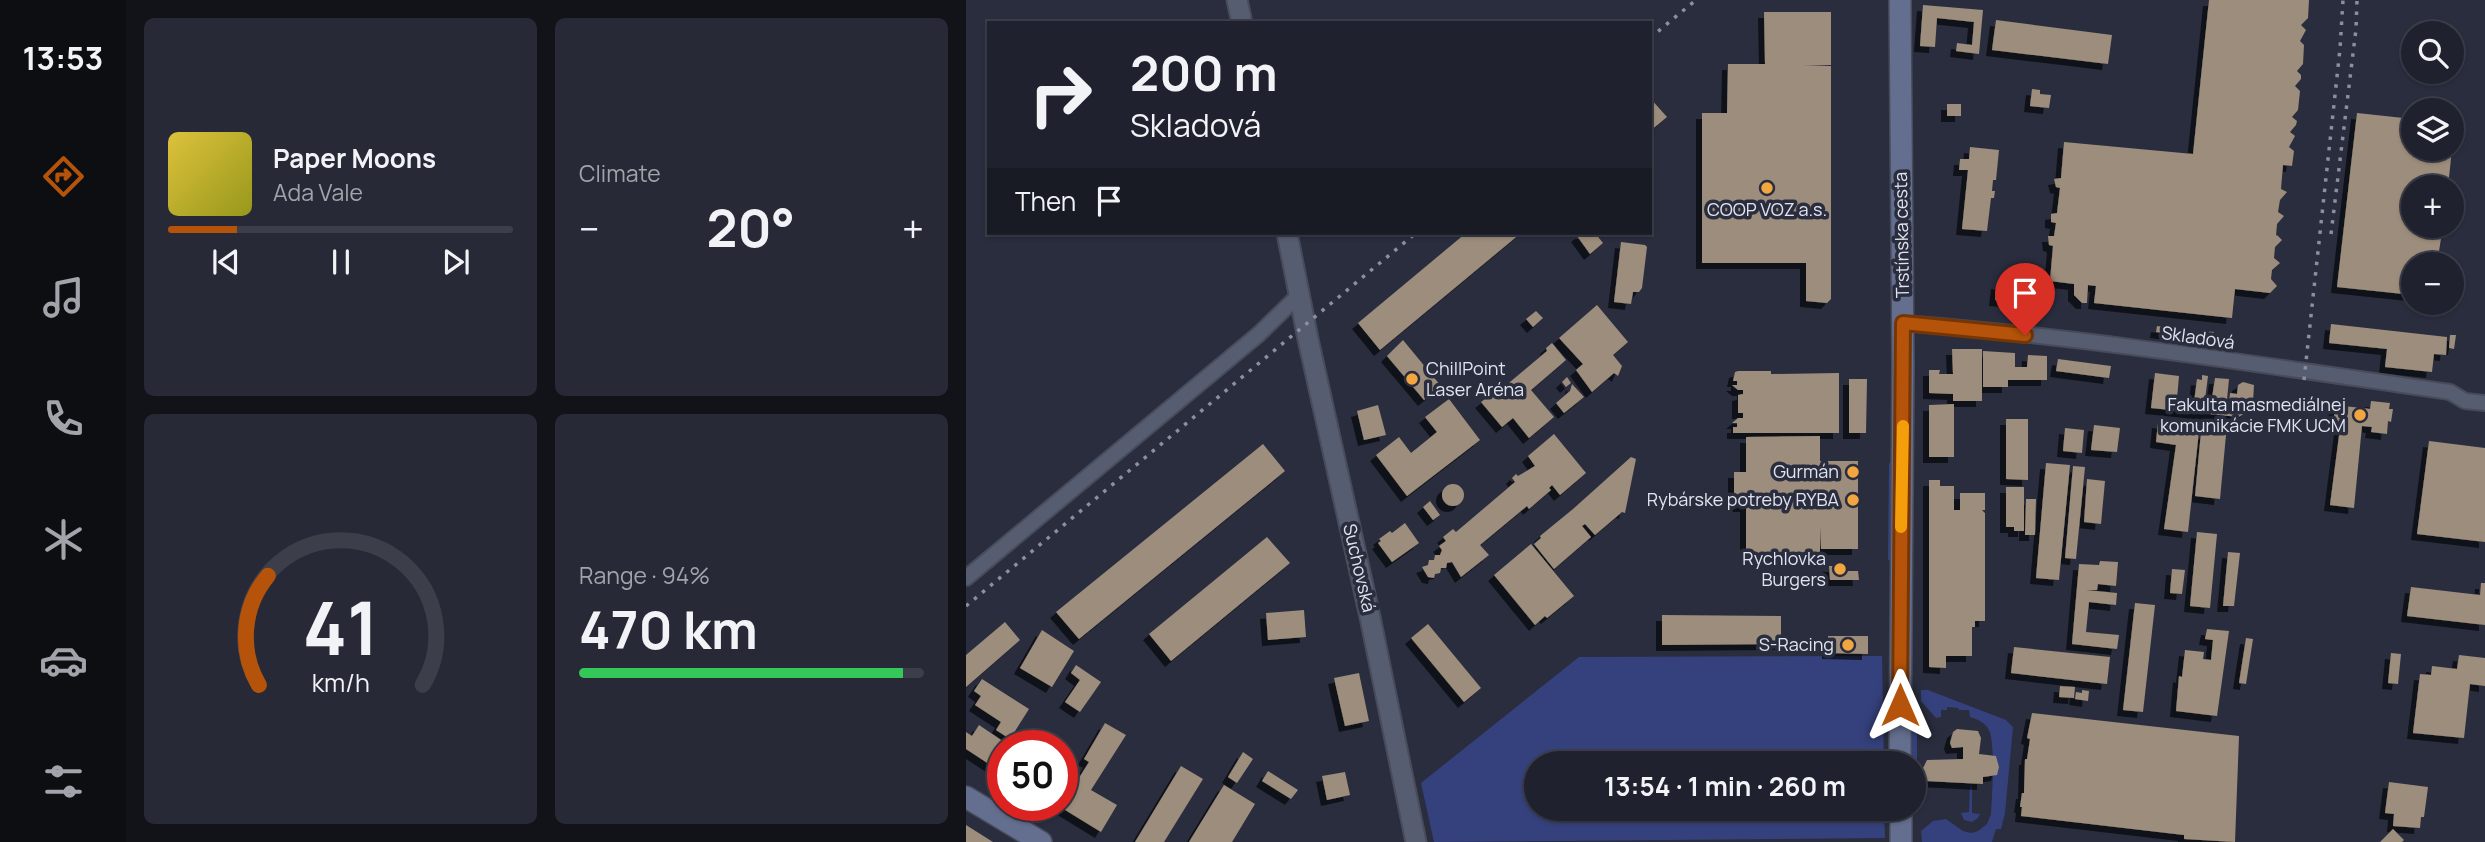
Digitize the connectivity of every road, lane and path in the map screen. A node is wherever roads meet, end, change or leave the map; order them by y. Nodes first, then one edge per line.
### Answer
1 (1237, 0) edge
2 (1900, 0) edge
3 (1242, 21) edge
4 (1287, 235) edge
5 (1300, 294) junction
6 (1903, 323) junction
7 (2485, 403) edge
8 (966, 578) edge
9 (1900, 751) edge
10 (966, 797) edge
11 (1901, 821) edge
12 (1041, 842) edge
13 (1416, 842) edge
14 (1901, 842) edge

1 - 3 street
2 - 6 main road, Trstínska cesta
4 - 5 street, Suchovská
5 - 8 street
5 - 13 street, Suchovská
6 - 7 street, Skladová
6 - 9 main road, Trstínska cesta
10 - 12 main road
11 - 14 main road

